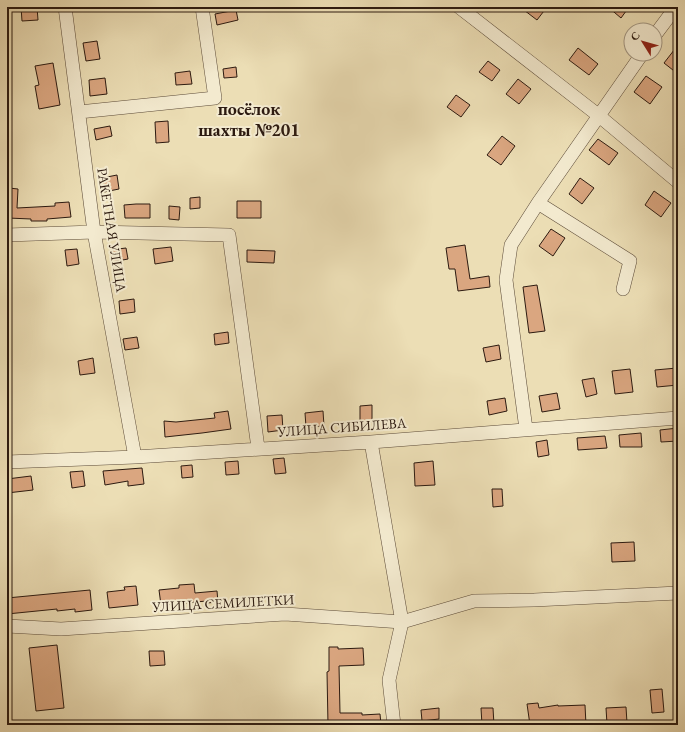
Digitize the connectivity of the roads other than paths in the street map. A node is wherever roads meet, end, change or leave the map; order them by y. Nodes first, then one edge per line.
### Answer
1 (65, 7) edge
2 (202, 7) edge
3 (459, 7) edge
4 (676, 7) edge
5 (663, 24) edge
6 (636, 62) edge
7 (79, 112) junction
8 (598, 115) junction
9 (678, 182) edge
10 (538, 203) junction
11 (94, 232) junction
12 (7, 235) edge
13 (623, 289) dead end
14 (678, 418) edge
15 (526, 429) junction
16 (371, 442) junction
17 (258, 448) junction
18 (135, 457) junction
19 (7, 462) edge
20 (678, 593) edge
21 (402, 622) junction
22 (7, 626) edge
23 (394, 725) edge

1 - 7 street, РАКЕТНАЯ УЛИЦА
2 - 7 street
3 - 8 street
4 - 5 street
6 - 8 street
7 - 11 street, РАКЕТНАЯ УЛИЦА
8 - 9 street
8 - 10 street
10 - 13 street
10 - 15 street
11 - 12 street
11 - 17 street
11 - 18 street, РАКЕТНАЯ УЛИЦА
14 - 15 street, УЛИЦА СИБИЛЕВА
15 - 16 street, УЛИЦА СИБИЛЕВА
16 - 17 street, УЛИЦА СИБИЛЕВА
16 - 21 street
17 - 18 street, УЛИЦА СИБИЛЕВА
18 - 19 street, УЛИЦА СИБИЛЕВА
20 - 21 street
21 - 22 street, УЛИЦА СЕМИЛЕТКИ
21 - 23 street

